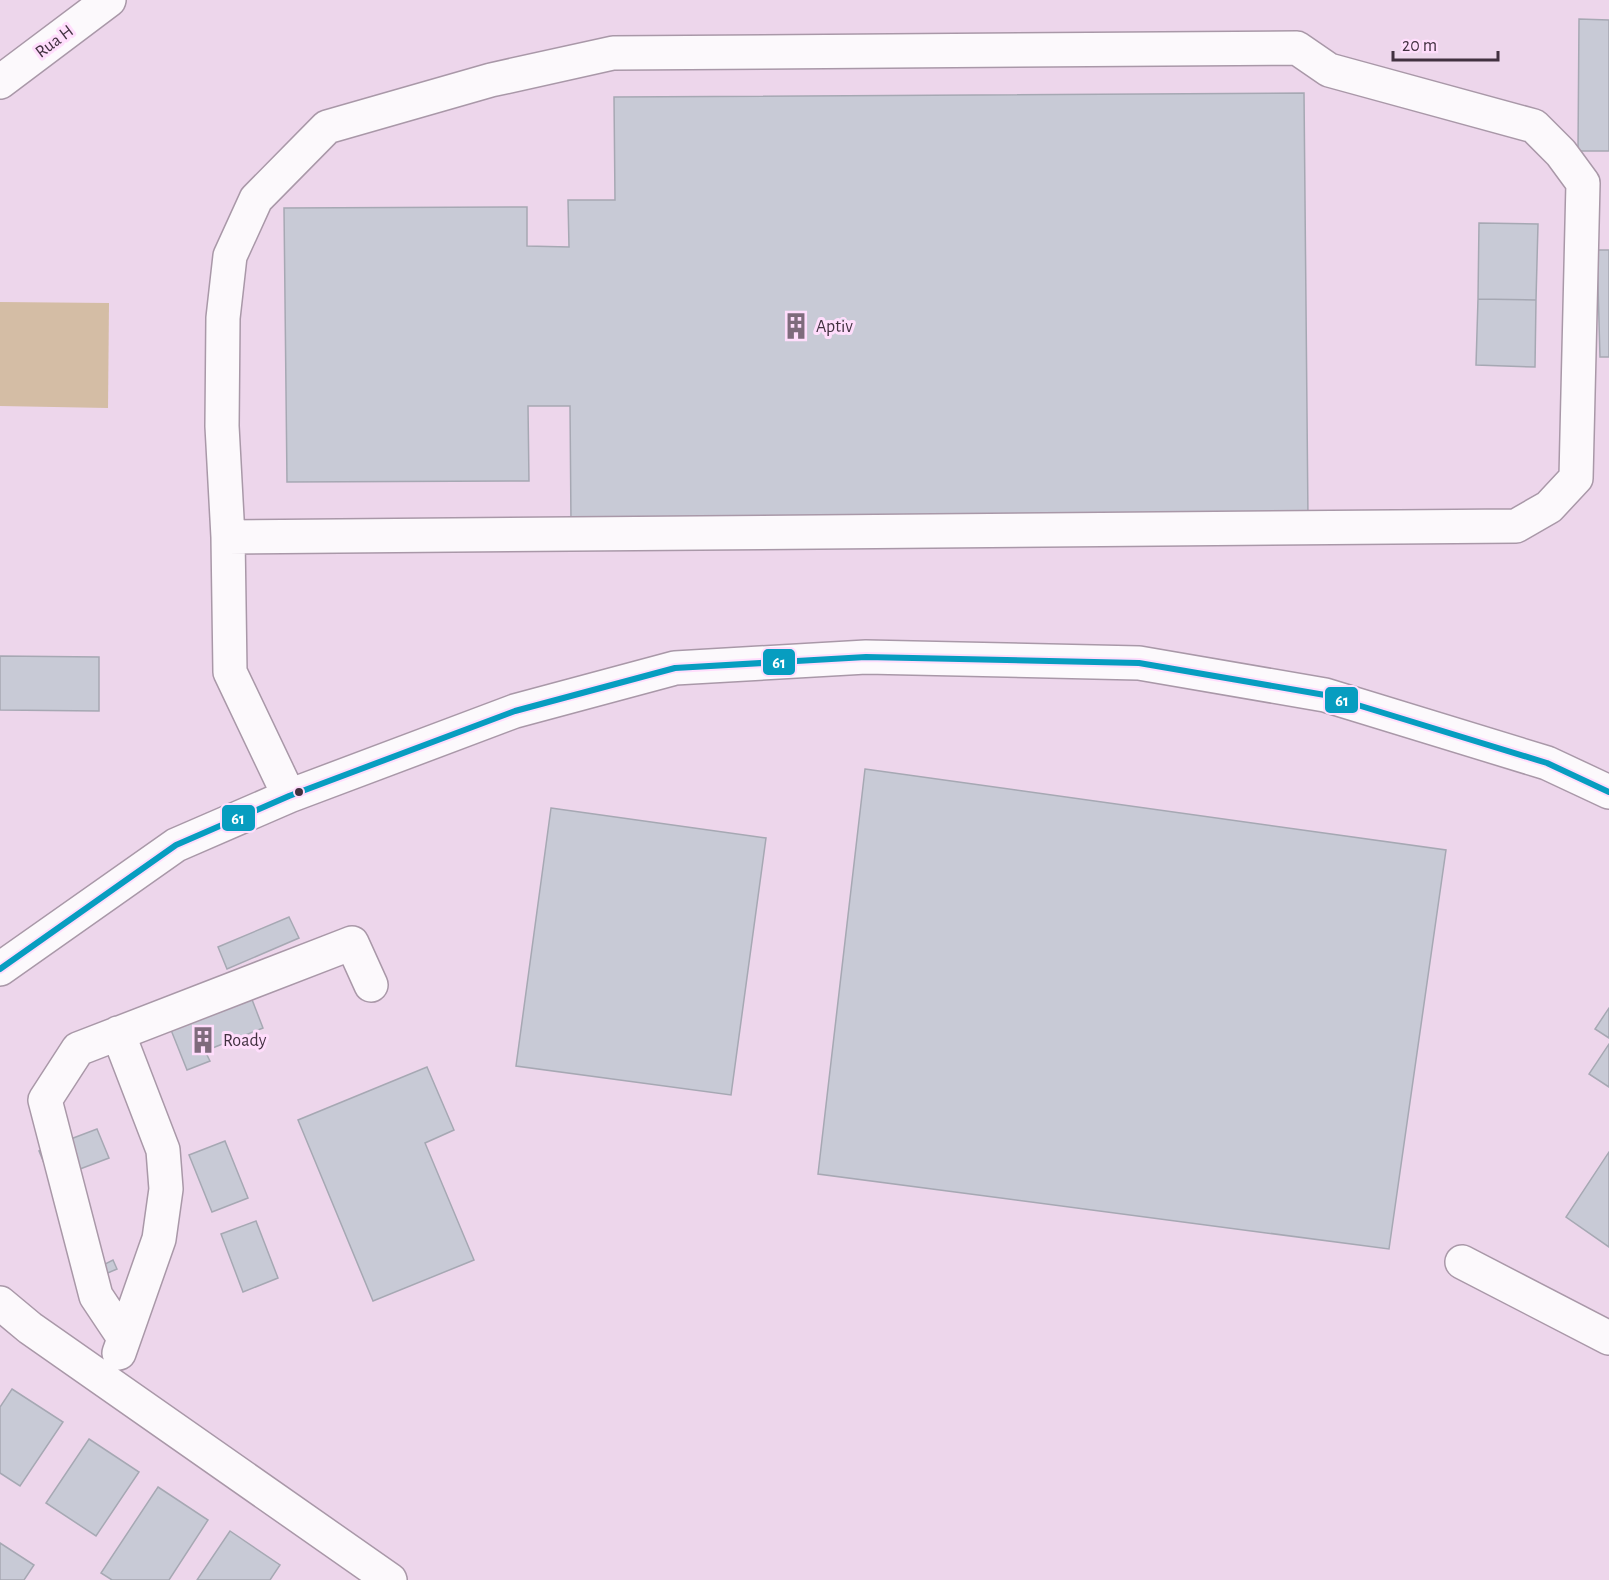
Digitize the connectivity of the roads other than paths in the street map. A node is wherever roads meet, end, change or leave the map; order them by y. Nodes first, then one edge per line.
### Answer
1 (109, 0) edge
2 (0, 82) edge
3 (228, 537) junction
4 (1609, 792) edge
5 (289, 796) junction
6 (1, 966) edge
7 (371, 985) dead end
8 (118, 1034) junction
9 (1462, 1262) dead end
10 (0, 1303) edge
11 (124, 1338) junction
12 (1609, 1338) edge
13 (108, 1383) junction
14 (390, 1580) edge

1 - 2 street, Rua H
3 - 3 street
3 - 5 street
4 - 5 street
5 - 6 street
7 - 8 street
8 - 11 street
8 - 11 street
9 - 12 street
10 - 13 street
11 - 13 street
13 - 14 street

